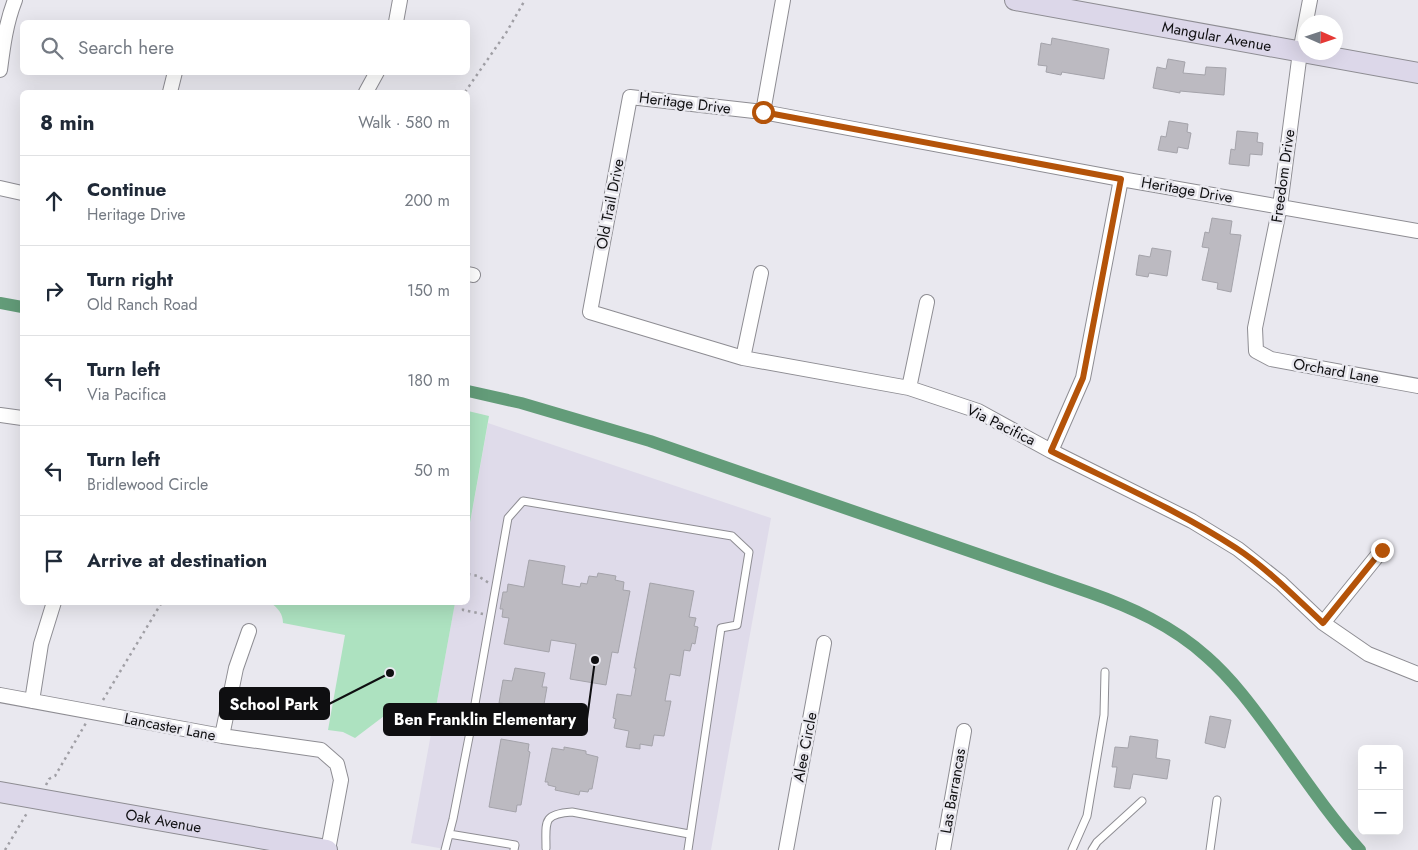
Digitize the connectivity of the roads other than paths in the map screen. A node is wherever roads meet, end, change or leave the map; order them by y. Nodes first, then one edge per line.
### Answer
1 (14, 0) edge
2 (400, 0) edge
3 (783, 0) edge
4 (1015, 0) edge
5 (1310, 0) edge
6 (1307, 15) edge
7 (396, 20) edge
8 (1298, 52) edge
9 (1299, 60) edge
10 (1343, 60) edge
11 (0, 70) edge
12 (1418, 74) edge
13 (173, 75) edge
14 (375, 75) edge
15 (170, 90) edge
16 (367, 90) edge
17 (630, 97) joint
18 (763, 112) junction
19 (1121, 179) junction
20 (0, 188) edge
21 (20, 193) edge
22 (1280, 206) junction
23 (1418, 231) edge
24 (761, 273) dead end
25 (927, 302) dead end
26 (590, 312) joint
27 (1256, 351) joint
28 (743, 358) junction
29 (1418, 386) edge
30 (909, 388) junction
31 (0, 415) edge
32 (20, 418) edge
33 (1051, 451) junction
34 (1382, 550) dead end
35 (53, 605) edge
36 (1323, 623) junction
37 (249, 631) dead end
38 (824, 643) dead end
39 (1105, 672) dead end
40 (1418, 674) edge
41 (0, 695) edge
42 (32, 701) junction
43 (964, 731) dead end
44 (222, 736) junction
45 (0, 792) edge
46 (1142, 800) dead end
47 (1217, 800) dead end
48 (449, 834) junction
49 (690, 834) junction
50 (547, 849) edge
51 (327, 850) edge
52 (445, 850) edge
53 (514, 850) edge
54 (555, 850) edge
55 (688, 850) edge
56 (786, 850) edge
57 (943, 850) edge
58 (1072, 850) edge
59 (1092, 850) edge
60 (1210, 850) edge

1 - 11 street
2 - 7 street
3 - 18 street
4 - 8 street, Mangular Avenue
5 - 6 street, Freedom Drive
9 - 22 street, Freedom Drive
10 - 12 street, Mangular Avenue
13 - 15 street
14 - 16 street
17 - 18 street, Heritage Drive
17 - 26 street, Old Trail Drive
18 - 19 street, Heritage Drive
19 - 22 street, Heritage Drive
19 - 33 street
20 - 21 street
22 - 23 street, Heritage Drive
22 - 27 street, Freedom Drive
24 - 28 street
25 - 30 street
26 - 28 street, Via Pacifica
27 - 29 street, Orchard Lane
28 - 30 street, Via Pacifica
30 - 33 street, Via Pacifica
31 - 32 street
33 - 36 street, Via Pacifica
34 - 36 street
35 - 42 street
36 - 40 street, Via Pacifica
37 - 44 street
38 - 56 street, Alee Circle
39 - 58 lane
41 - 42 street, Lancaster Lane
42 - 44 street, Lancaster Lane
43 - 57 street, Las Barrancas
44 - 51 street, Lancaster Lane
45 - 51 street, Oak Avenue
46 - 59 lane
47 - 60 lane
48 - 49 lane
48 - 52 lane
48 - 53 lane
49 - 50 lane
49 - 55 lane
50 - 54 lane

